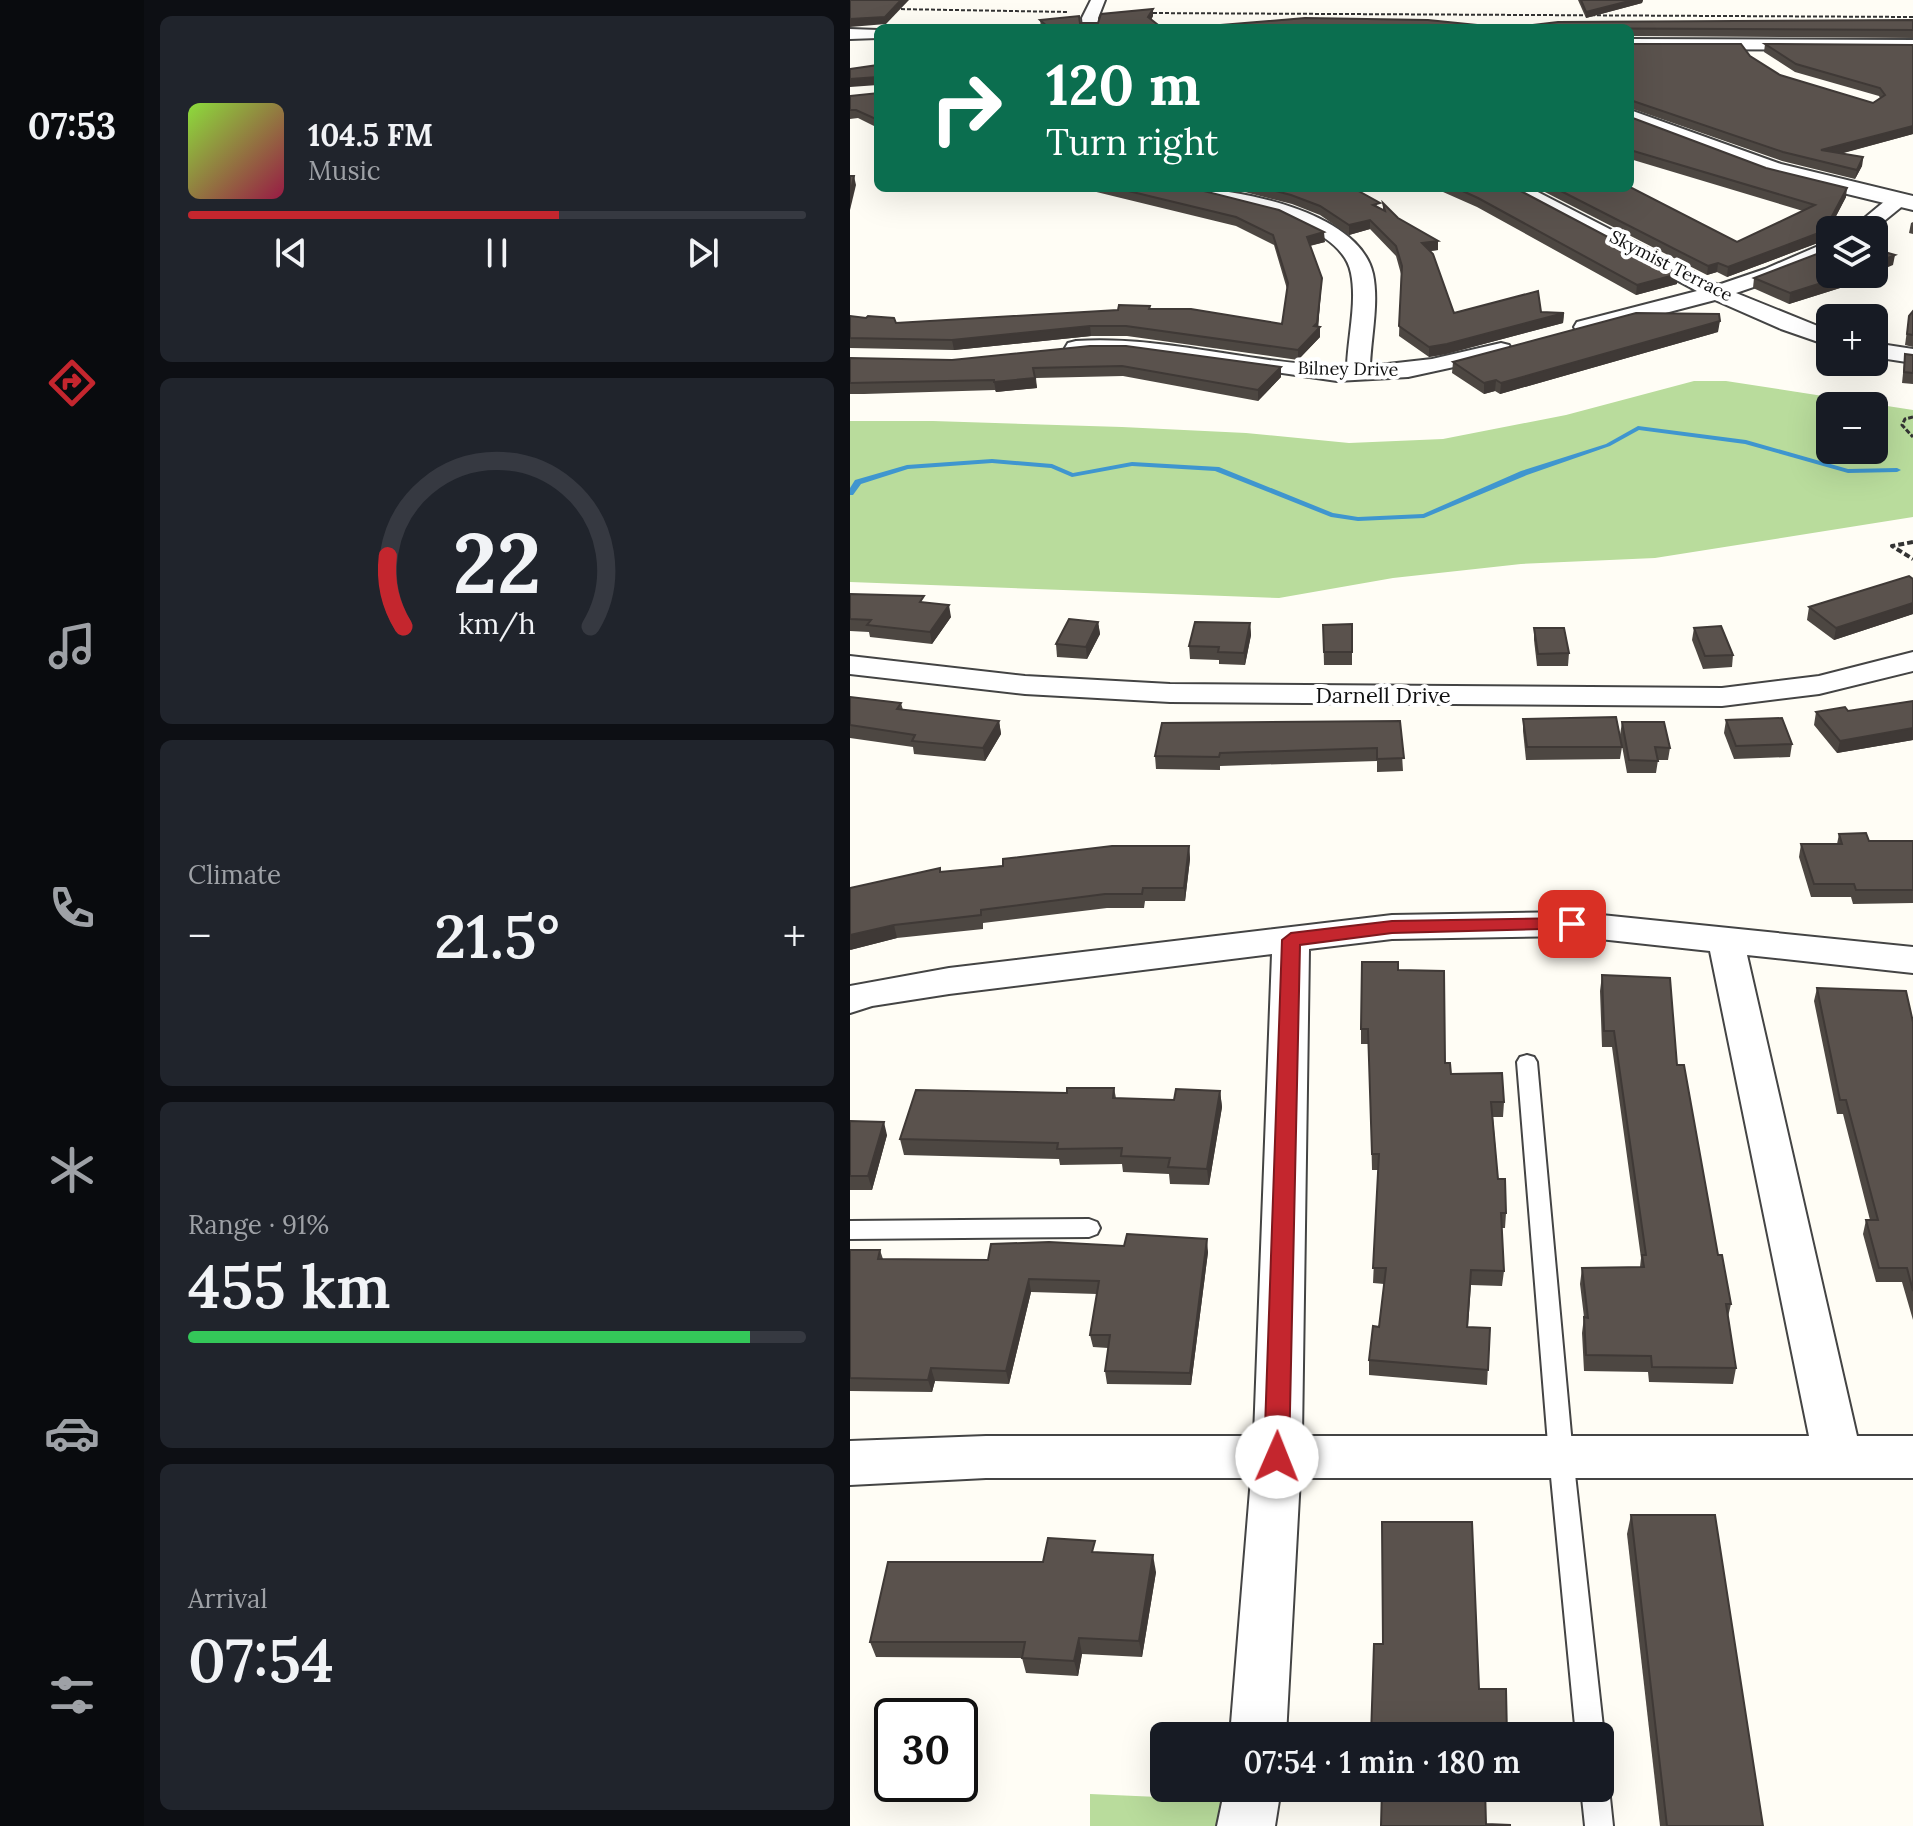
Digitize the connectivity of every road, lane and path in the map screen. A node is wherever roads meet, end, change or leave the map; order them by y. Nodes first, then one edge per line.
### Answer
1 (895, 9) edge
2 (1093, 13) edge
3 (1913, 17) edge
4 (850, 34) edge
5 (874, 34) edge
6 (1634, 44) edge
7 (1748, 44) junction
8 (1913, 45) edge
9 (1761, 66) edge
10 (1634, 118) edge
11 (1207, 192) edge
12 (1523, 192) edge
13 (1905, 201) edge
14 (1882, 216) edge
15 (1816, 253) edge
16 (1717, 291) junction
17 (1568, 332) edge
18 (1816, 335) edge
19 (1523, 344) edge
20 (1060, 350) edge
21 (1888, 352) edge
22 (1913, 356) edge
23 (1358, 372) junction
24 (1913, 417) edge
25 (1913, 437) edge
26 (1913, 542) edge
27 (1913, 559) edge
28 (1913, 661) edge
29 (850, 665) edge
30 (1291, 940) junction
31 (1726, 941) junction
32 (1913, 960) edge
33 (850, 1000) edge
34 (1527, 1062) dead end
35 (1089, 1228) dead end
36 (850, 1230) edge
37 (1561, 1456) junction
38 (1837, 1456) junction
39 (1277, 1457) junction
40 (1913, 1457) edge
41 (850, 1463) edge
42 (1259, 1722) edge
43 (1589, 1722) edge
44 (1250, 1802) edge
45 (1596, 1802) edge
46 (1246, 1826) edge
47 (1599, 1826) edge

1 - 2 path
2 - 3 path
4 - 5 street
6 - 7 street
7 - 8 street
7 - 9 street
10 - 13 street
11 - 23 street
12 - 16 street, Skymist Terrace
13 - 14 street
15 - 16 street
16 - 17 street
16 - 18 street, Skymist Terrace
19 - 23 street, Bilney Drive
20 - 23 street, Bilney Drive
21 - 22 street
24 - 25 path
26 - 27 path
28 - 29 street, Darnell Drive
30 - 31 street
30 - 33 street
30 - 39 street
31 - 32 street
31 - 38 street
34 - 37 lane
35 - 36 lane
37 - 38 street
37 - 39 street
37 - 43 lane
38 - 40 street
39 - 41 street
39 - 42 street
44 - 46 street
45 - 47 lane

